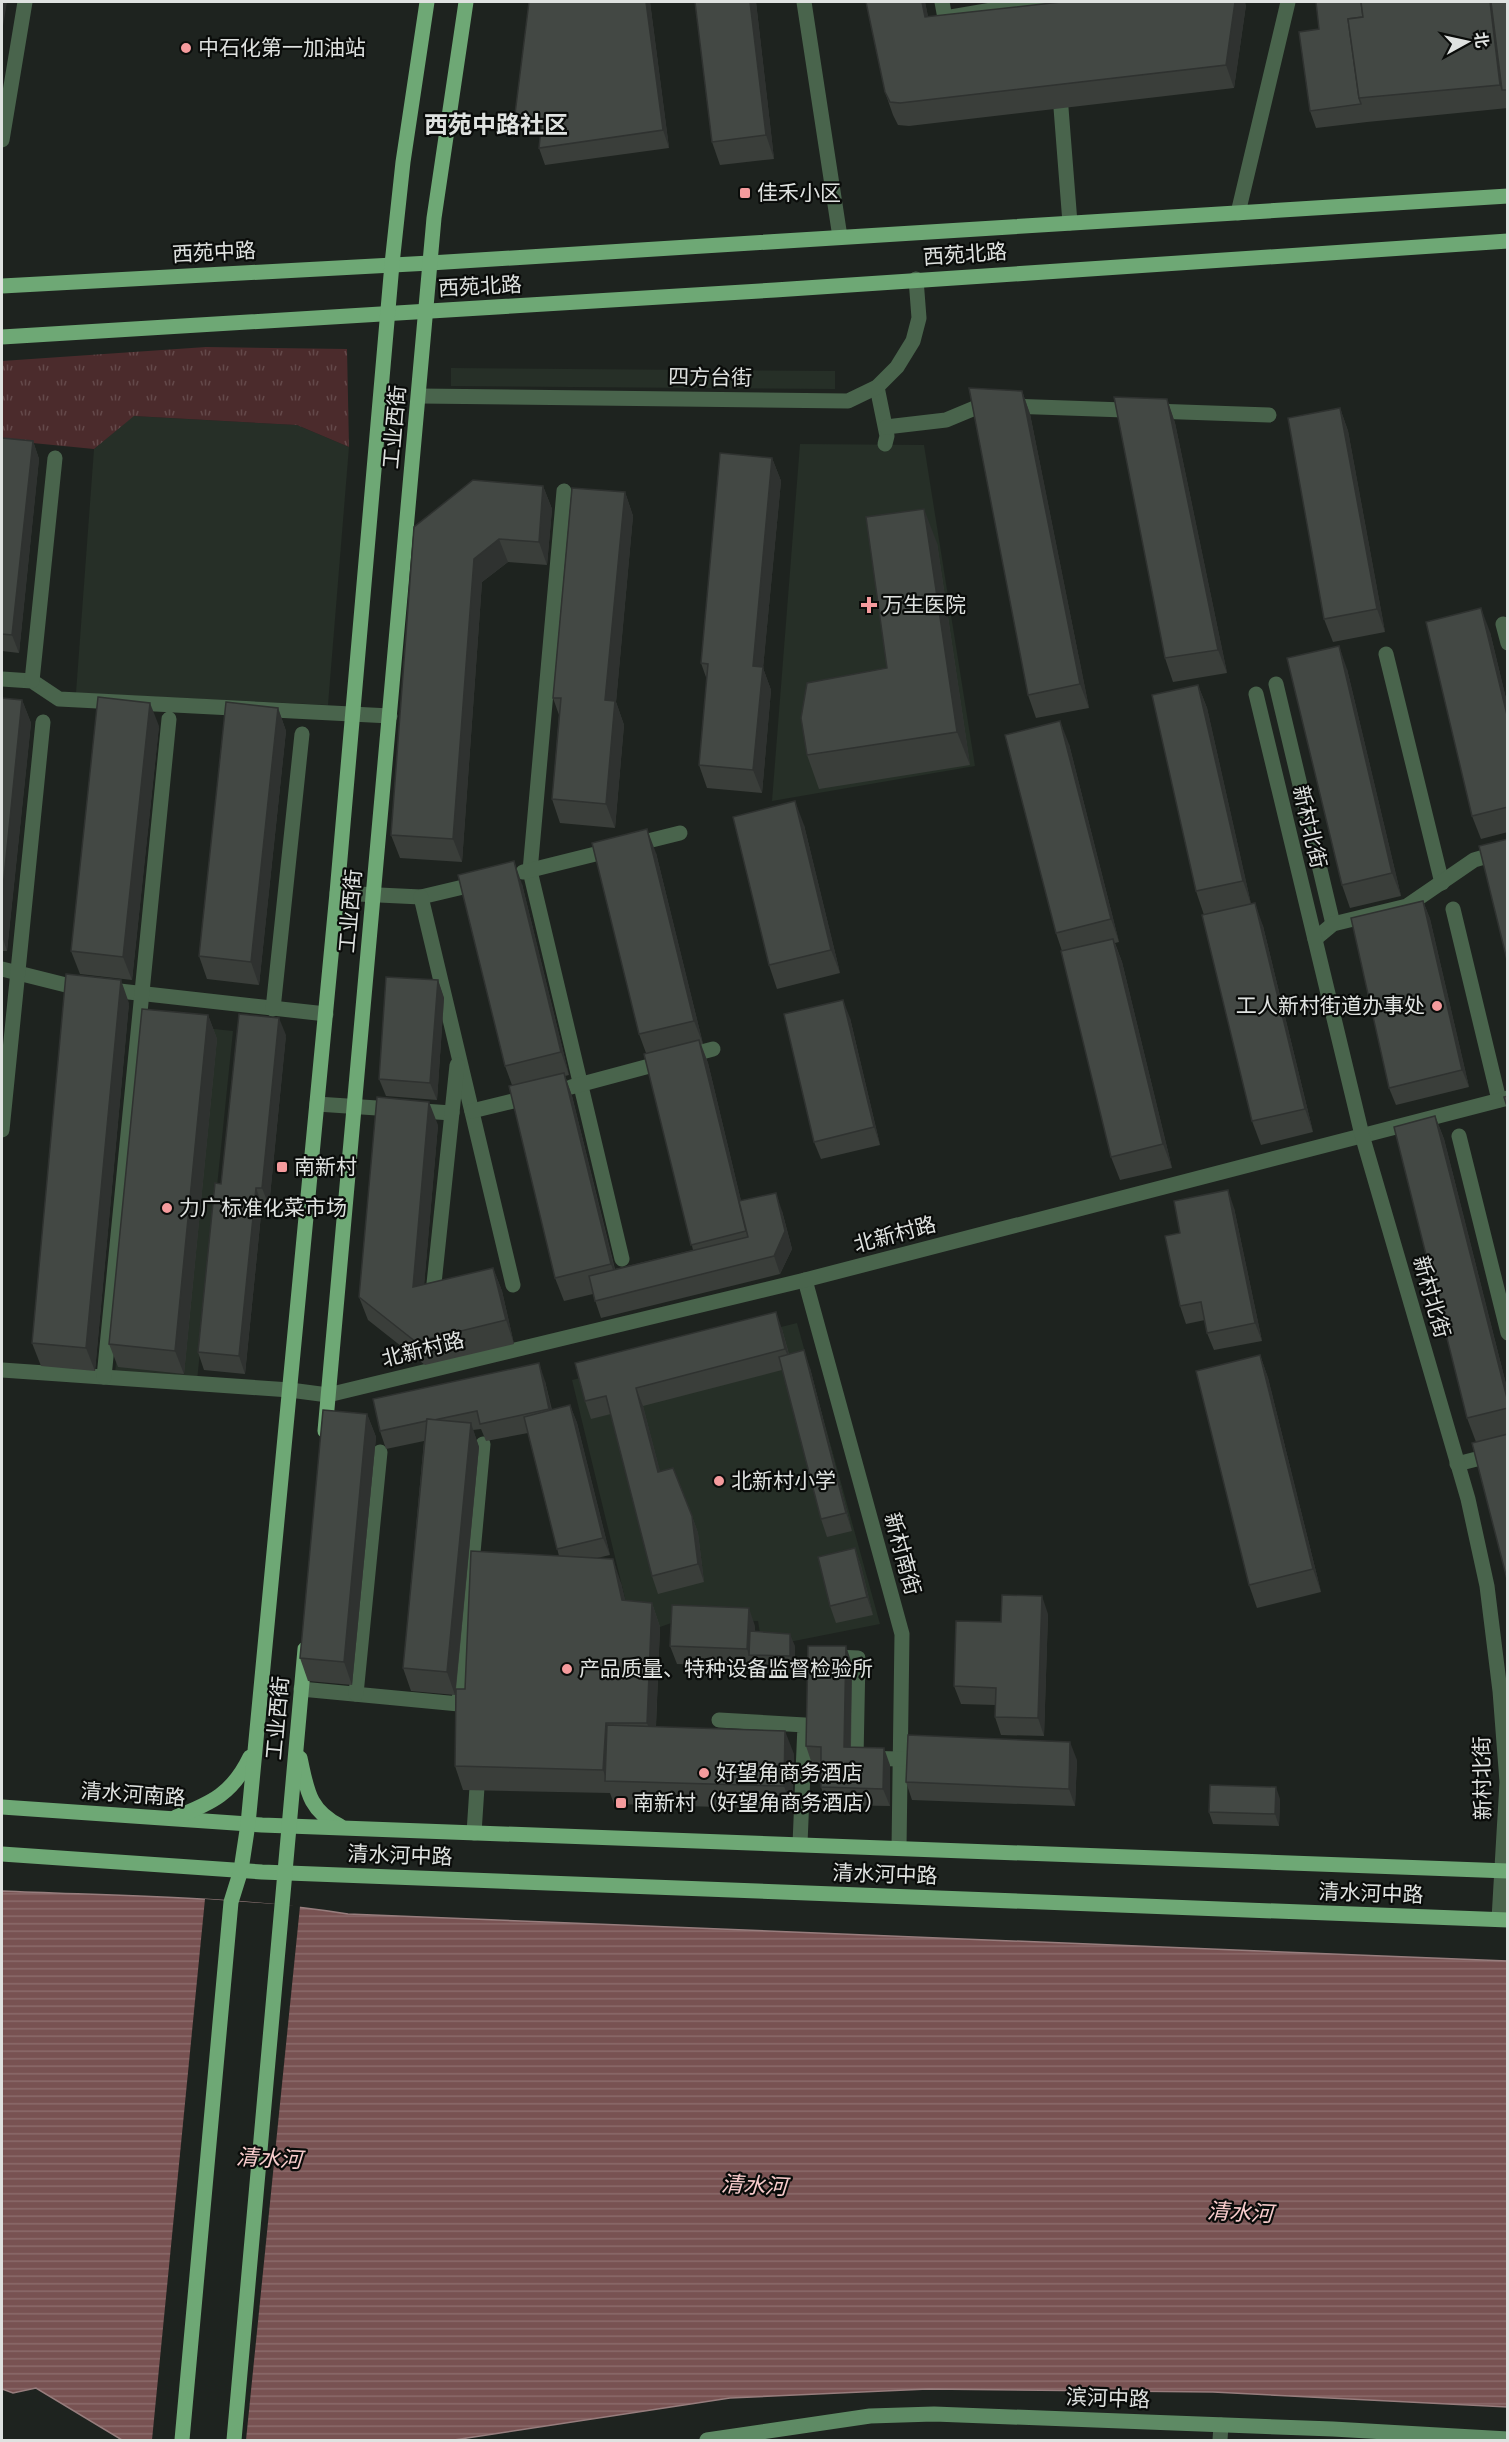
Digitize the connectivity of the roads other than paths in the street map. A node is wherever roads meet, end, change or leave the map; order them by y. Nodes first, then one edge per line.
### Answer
1 (25, 2) edge
2 (427, 2) edge
3 (466, 2) edge
4 (804, 2) edge
5 (942, 2) edge
6 (1038, 2) edge
7 (1288, 2) edge
8 (1061, 108) edge
9 (2, 140) edge
10 (1508, 196) edge
11 (1238, 213) junction
12 (1070, 223) junction
13 (840, 237) junction
14 (1508, 241) edge
15 (430, 263) junction
16 (392, 264) junction
17 (916, 279) junction
18 (2, 286) edge
19 (425, 311) junction
20 (387, 314) junction
21 (2, 337) edge
22 (878, 387) junction
23 (419, 396) junction
24 (1269, 415) dead end
25 (886, 427) junction
26 (885, 444) dead end
27 (55, 458) dead end
28 (564, 491) dead end
29 (1503, 624) dead end
30 (1508, 643) edge
31 (1386, 654) dead end
32 (2, 679) edge
33 (32, 681) junction
34 (1276, 684) dead end
35 (1256, 694) dead end
36 (353, 714) junction
37 (390, 716) junction
38 (169, 719) dead end
39 (43, 722) dead end
40 (302, 734) dead end
41 (680, 833) dead end
42 (1508, 850) edge
43 (530, 871) junction
44 (1442, 883) junction
45 (337, 893) junction
46 (373, 895) junction
47 (421, 897) junction
48 (1453, 909) dead end
49 (1332, 924) junction
50 (1315, 939) junction
51 (2, 969) edge
52 (18, 973) junction
53 (140, 994) junction
54 (273, 1009) junction
55 (326, 1014) junction
56 (713, 1049) dead end
57 (458, 1053) junction
58 (581, 1084) junction
59 (1503, 1099) edge
60 (317, 1104) junction
61 (354, 1106) junction
62 (472, 1111) junction
63 (452, 1113) junction
64 (2, 1130) edge
65 (1362, 1136) junction
66 (1458, 1136) dead end
67 (622, 1259) dead end
68 (508, 1279) dead end
69 (805, 1280) junction
70 (455, 1288) edge
71 (1508, 1334) edge
72 (2, 1370) edge
73 (104, 1377) junction
74 (290, 1390) junction
75 (328, 1395) junction
76 (324, 1442) edge
77 (483, 1444) edge
78 (1508, 1451) edge
79 (380, 1452) edge
80 (1457, 1464) junction
81 (307, 1630) edge
82 (836, 1657) edge
83 (301, 1689) junction
84 (356, 1694) junction
85 (719, 1720) dead end
86 (297, 1744) junction
87 (255, 1746) junction
88 (901, 1759) junction
89 (478, 1761) edge
90 (2, 1807) edge
91 (170, 1819) junction
92 (255, 1825) junction
93 (289, 1826) junction
94 (345, 1828) junction
95 (474, 1833) junction
96 (800, 1844) junction
97 (899, 1848) junction
98 (2, 1854) edge
99 (203, 1868) junction
100 (240, 1870) junction
101 (1505, 1870) edge
102 (317, 1874) junction
103 (231, 1902) junction
104 (282, 1905) junction
105 (1503, 1920) edge
106 (1221, 2425) junction
107 (1508, 2439) edge
108 (182, 2440) edge
109 (234, 2440) edge
110 (707, 2440) edge
111 (1220, 2440) edge

1 - 9 street
2 - 16 main road, 工业西街
3 - 15 main road, 工业西街
4 - 13 street
5 - 6 street
7 - 11 street
8 - 12 street
10 - 11 main road, 西苑北路
11 - 12 main road, 西苑北路
12 - 13 main road, 西苑北路
13 - 15 main road, 西苑北路
14 - 17 main road, 西苑北路
15 - 16 main road, 西苑中路
15 - 19 main road, 工业西街
16 - 18 main road, 西苑中路
16 - 20 main road, 工业西街
17 - 19 main road, 西苑北路
17 - 22 street, 四方台街
19 - 20 main road
19 - 23 main road, 工业西街
20 - 21 main road
20 - 36 main road, 工业西街
22 - 23 street, 四方台街
22 - 25 street
23 - 37 main road, 工业西街
24 - 25 street
25 - 26 street
27 - 33 street
28 - 43 street
29 - 30 street
31 - 44 street
32 - 33 street
33 - 36 street
34 - 49 street
35 - 50 street, 新村北街
36 - 37 street
36 - 45 main road, 工业西街
37 - 46 main road, 工业西街
38 - 53 street
39 - 52 street
40 - 54 street
41 - 43 street
42 - 44 street
43 - 47 street
43 - 58 street
44 - 49 street
45 - 46 street
45 - 55 main road, 工业西街
46 - 47 street
46 - 61 main road, 工业西街
47 - 57 street
48 - 59 street
49 - 50 street
50 - 65 street, 新村北街
51 - 52 street
52 - 53 street
52 - 64 street
53 - 54 street
53 - 73 street
54 - 55 street
55 - 60 main road, 工业西街
56 - 58 street
57 - 62 street
57 - 63 street
58 - 62 street
58 - 67 street
59 - 65 street, 北新村路
60 - 61 street
60 - 74 main road, 工业西街
61 - 63 street
61 - 75 main road, 工业西街
62 - 68 street
63 - 70 street
65 - 69 street, 北新村路
65 - 80 street, 新村北街
66 - 71 street
69 - 75 street, 北新村路
69 - 88 street, 新村南街
72 - 73 street, 北新村路
73 - 74 street, 北新村路
74 - 75 street, 北新村路
74 - 87 main road, 工业西街
75 - 76 main road, 工业西街
77 - 84 street
78 - 80 street
79 - 84 street
80 - 101 street, 新村北街
81 - 83 main road, 工业西街
82 - 88 street
83 - 84 street
83 - 86 main road, 工业西街
85 - 96 street
86 - 93 main road, 工业西街
86 - 94 main road
87 - 91 main road
87 - 92 main road, 工业西街
88 - 97 street, 新村南街
89 - 95 street
90 - 91 main road, 清水河南路
91 - 92 main road, 清水河南路
92 - 93 main road, 清水河中路
92 - 100 main road, 工业西街
93 - 94 main road, 清水河中路
93 - 104 main road, 工业西街
94 - 95 main road, 清水河中路
95 - 96 main road, 清水河中路
96 - 97 main road, 清水河中路
97 - 101 main road, 清水河中路
98 - 99 main road
99 - 100 main road
99 - 103 main road
100 - 102 main road, 清水河中路
100 - 103 main road, 工业西街
101 - 105 street, 新村北街
102 - 104 main road
102 - 105 main road, 清水河中路
103 - 108 main road, 工业西街
104 - 109 main road, 工业西街
106 - 107 main road, 滨河中路
106 - 110 main road, 滨河中路
106 - 111 street

